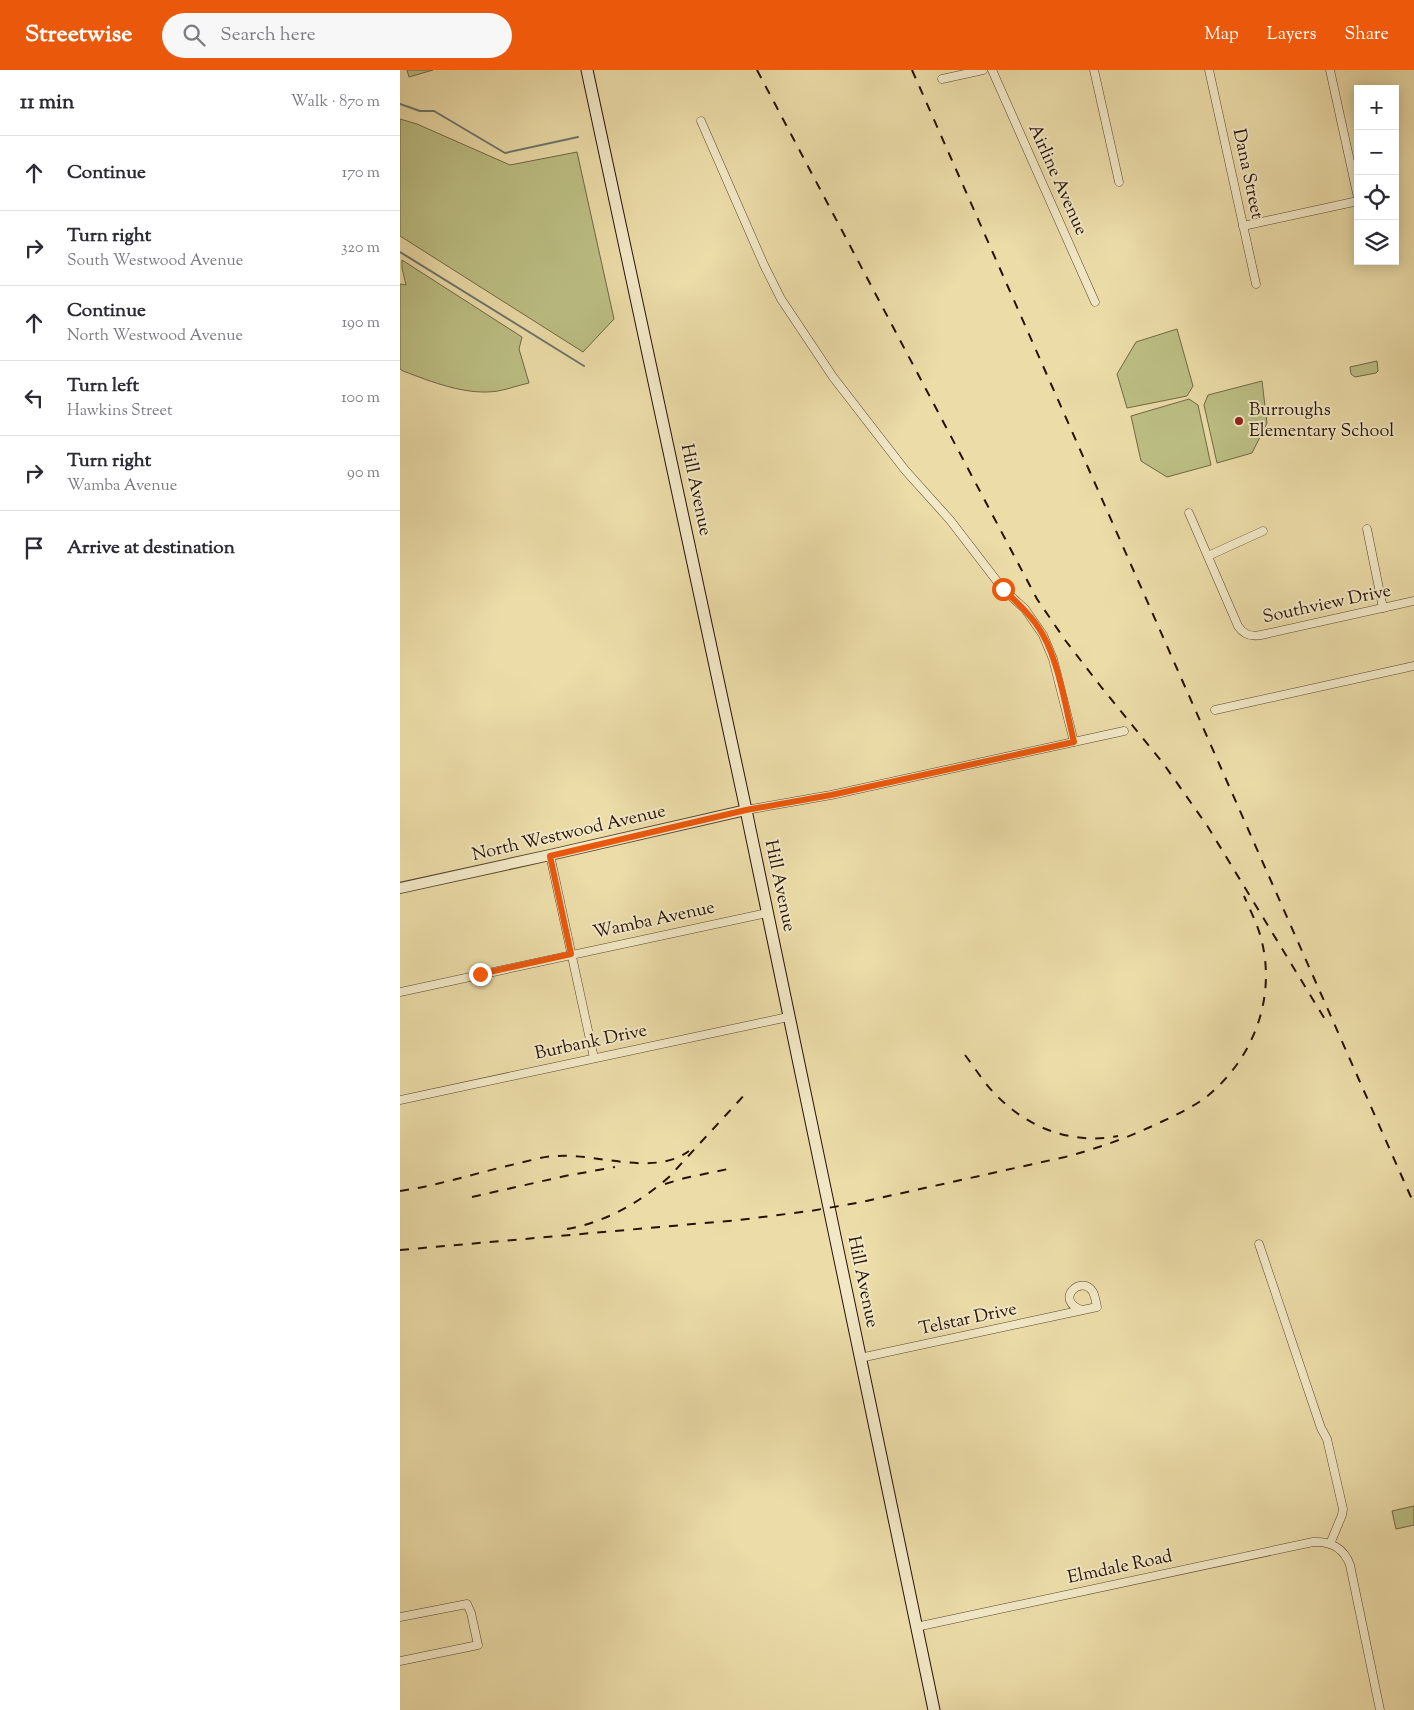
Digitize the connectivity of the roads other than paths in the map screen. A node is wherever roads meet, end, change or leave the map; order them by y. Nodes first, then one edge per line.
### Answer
1 (587, 70) edge
2 (983, 70) edge
3 (992, 70) edge
4 (1094, 70) edge
5 (1209, 70) edge
6 (1330, 70) edge
7 (942, 79) dead end
8 (701, 121) dead end
9 (1354, 181) edge
10 (1119, 182) dead end
11 (1354, 201) edge
12 (1242, 226) junction
13 (1256, 284) dead end
14 (1095, 302) dead end
15 (1189, 513) dead end
16 (1367, 529) dead end
17 (1263, 531) dead end
18 (1208, 556) junction
19 (1414, 601) edge
20 (1383, 608) junction
21 (1414, 666) edge
22 (1216, 710) dead end
23 (1124, 731) dead end
24 (1074, 742) junction
25 (746, 810) junction
26 (550, 856) junction
27 (400, 888) edge
28 (767, 913) junction
29 (571, 954) junction
30 (400, 992) edge
31 (788, 1017) junction
32 (594, 1058) junction
33 (400, 1100) edge
34 (1259, 1244) dead end
35 (1082, 1310) dead end
36 (860, 1358) junction
37 (1330, 1544) junction
38 (400, 1617) edge
39 (916, 1627) junction
40 (400, 1661) edge
41 (934, 1710) edge
42 (1380, 1710) edge

1 - 25 main road, Hill Avenue
2 - 7 street
3 - 14 street, Airline Avenue
4 - 10 street
5 - 12 street, Dana Street
6 - 9 street
8 - 24 street
11 - 12 street
12 - 13 street, Dana Street
15 - 18 street
16 - 20 street
17 - 18 street
18 - 20 street, Southview Drive
19 - 20 street, Southview Drive
21 - 22 street
23 - 24 street
24 - 25 street
25 - 26 street, North Westwood Avenue
25 - 28 main road, Hill Avenue
26 - 27 street, North Westwood Avenue
26 - 29 street
28 - 29 street, Wamba Avenue
28 - 31 main road, Hill Avenue
29 - 30 street, Wamba Avenue
29 - 32 street
31 - 32 street, Burbank Drive
31 - 36 main road, Hill Avenue
32 - 33 street, Burbank Drive
34 - 37 street
35 - 36 street, Telstar Drive
36 - 39 main road, Hill Avenue
37 - 39 street, Elmdale Road
37 - 42 street
38 - 40 street
39 - 41 main road, Hill Avenue

